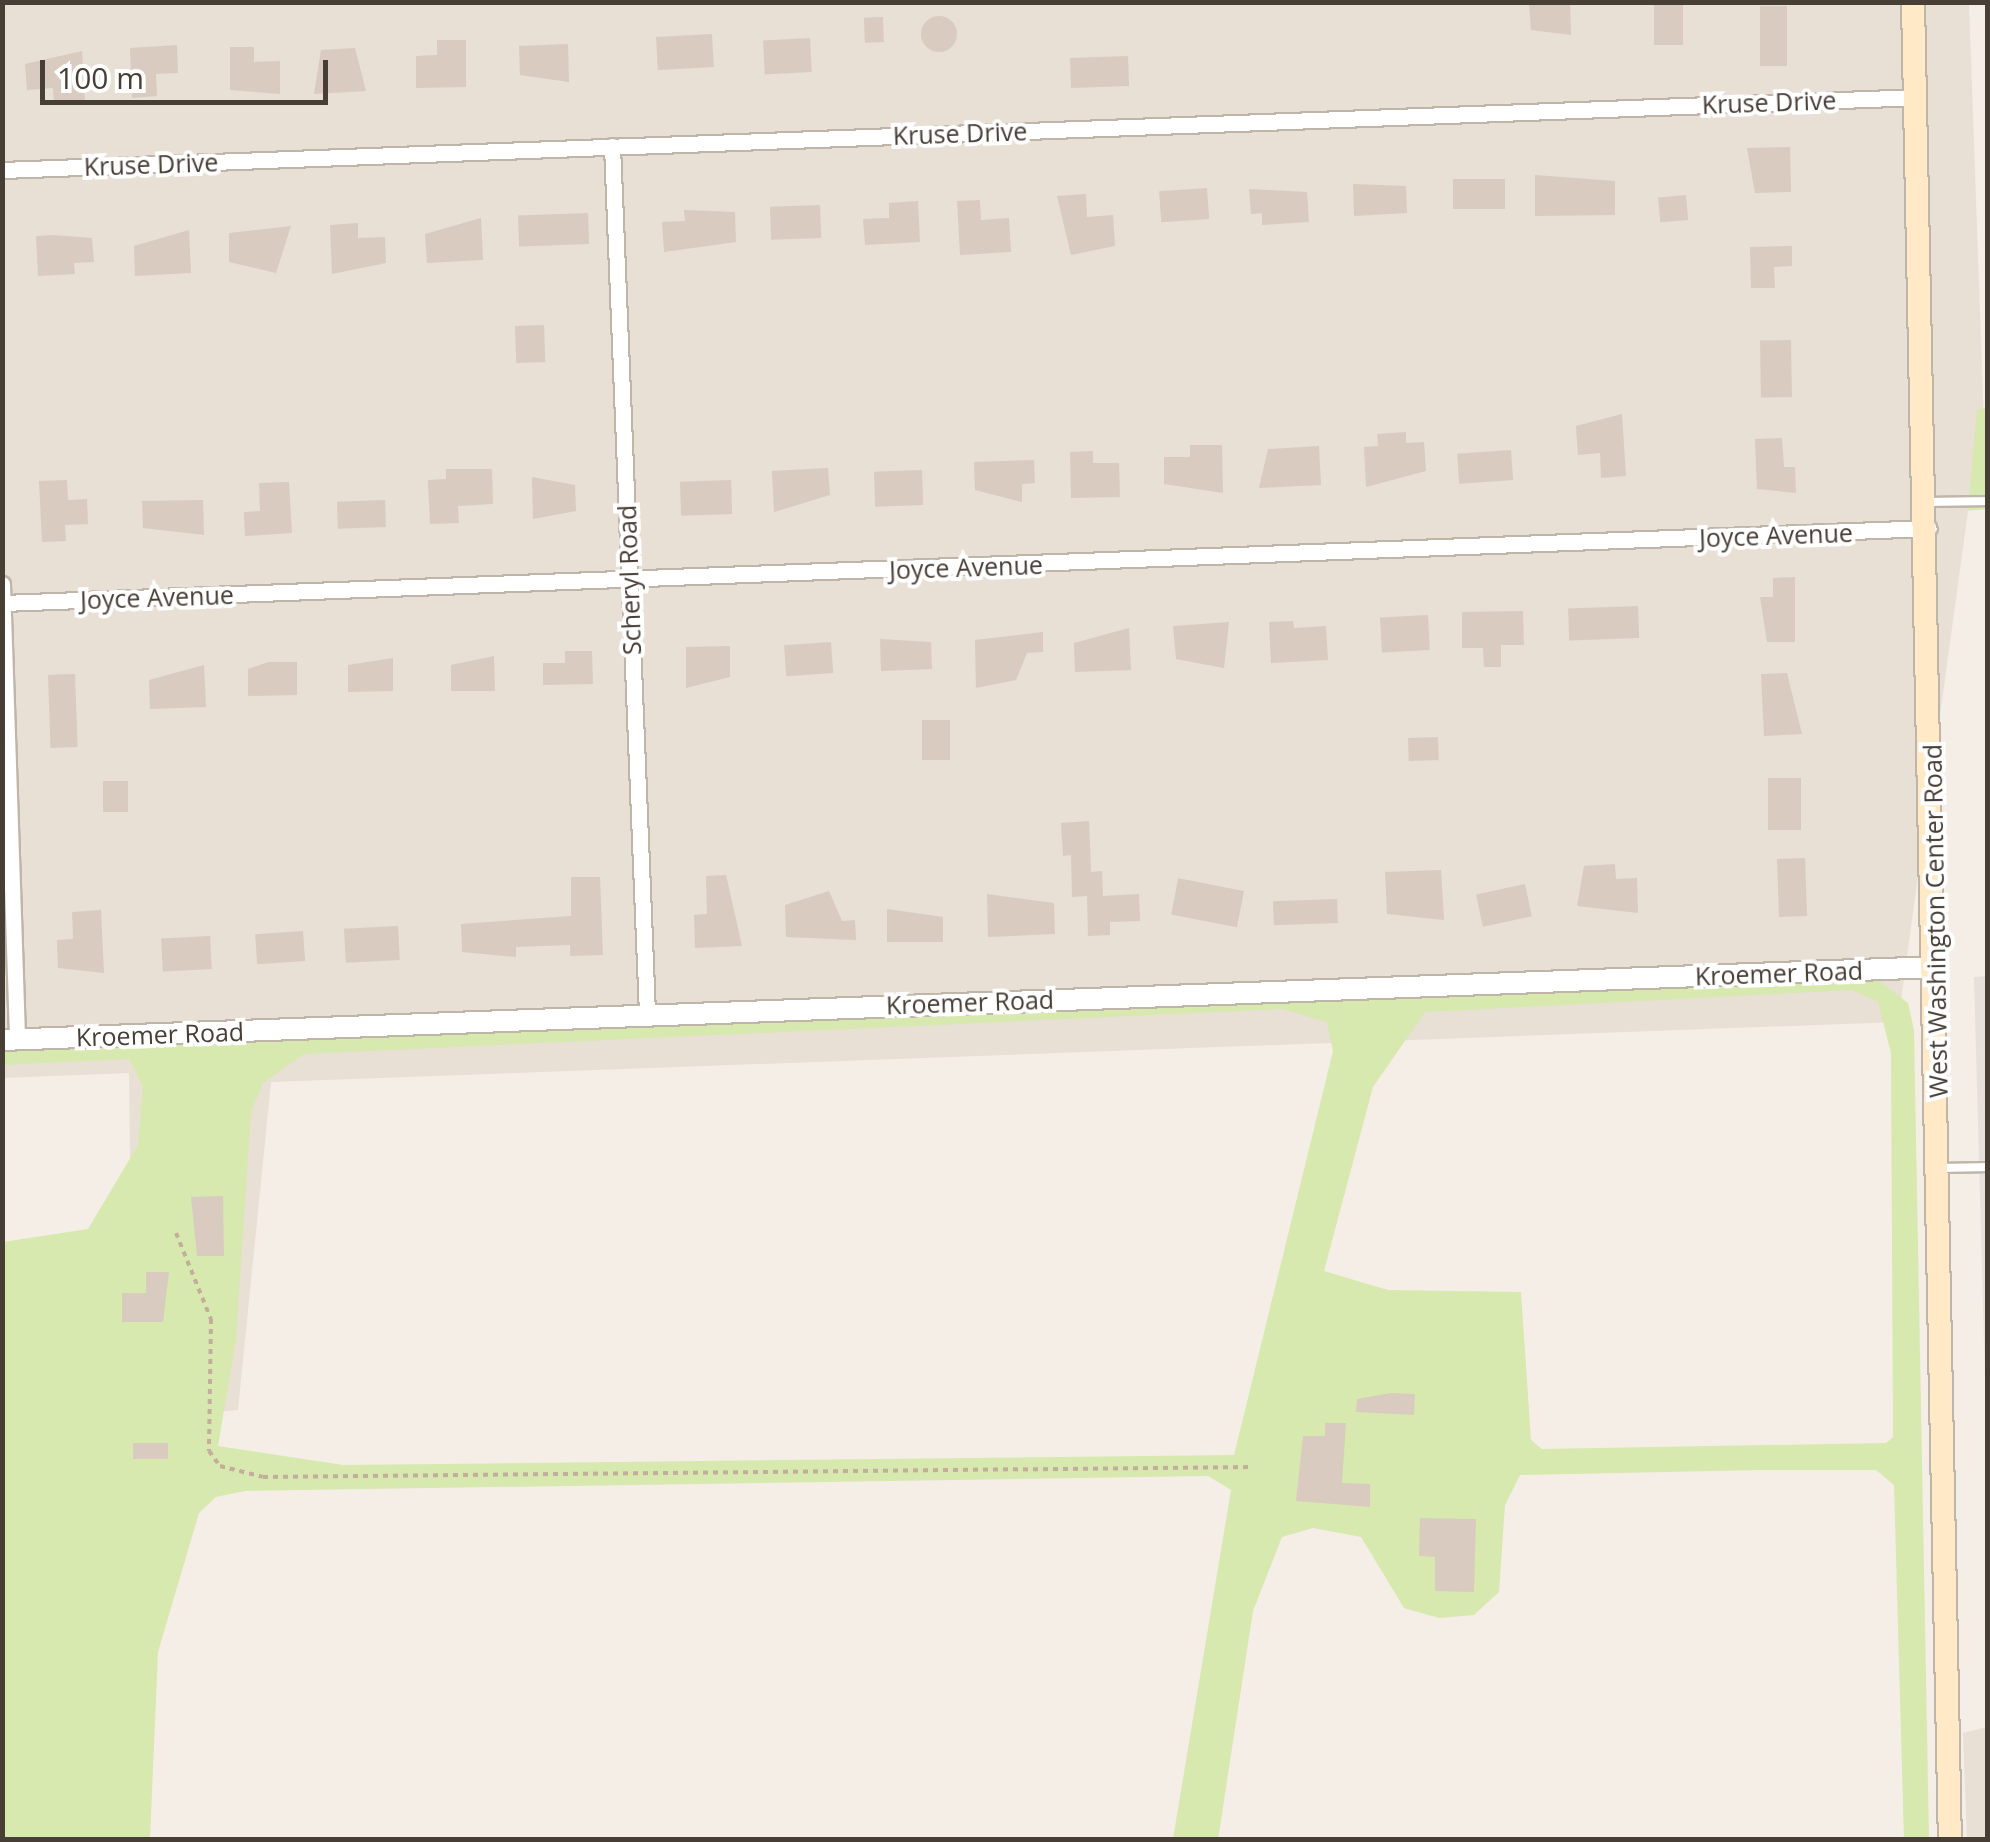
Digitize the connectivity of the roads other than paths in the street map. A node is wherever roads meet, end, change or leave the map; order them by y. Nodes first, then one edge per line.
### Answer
1 (1914, 2) edge
2 (1918, 96) junction
3 (612, 146) junction
4 (2, 170) edge
5 (1988, 500) edge
6 (1928, 502) junction
7 (1929, 528) junction
8 (628, 581) junction
9 (2, 584) edge
10 (3, 602) edge
11 (1937, 967) junction
12 (648, 1014) junction
13 (10, 1040) edge
14 (1988, 1166) edge
15 (1938, 1168) junction
16 (1950, 1840) edge

1 - 2 main road, West Washington Center Road
2 - 3 street, Kruse Drive
2 - 6 main road, West Washington Center Road
3 - 4 street, Kruse Drive
3 - 8 street, Scheryl Road
5 - 6 lane
6 - 7 main road, West Washington Center Road
7 - 8 street, Joyce Avenue
7 - 11 main road, West Washington Center Road
8 - 10 street, Joyce Avenue
8 - 12 street, Scheryl Road
9 - 10 street
10 - 13 street
11 - 12 street, Kroemer Road
11 - 15 main road, West Washington Center Road
12 - 13 street, Kroemer Road
14 - 15 lane
15 - 16 main road, West Washington Center Road

